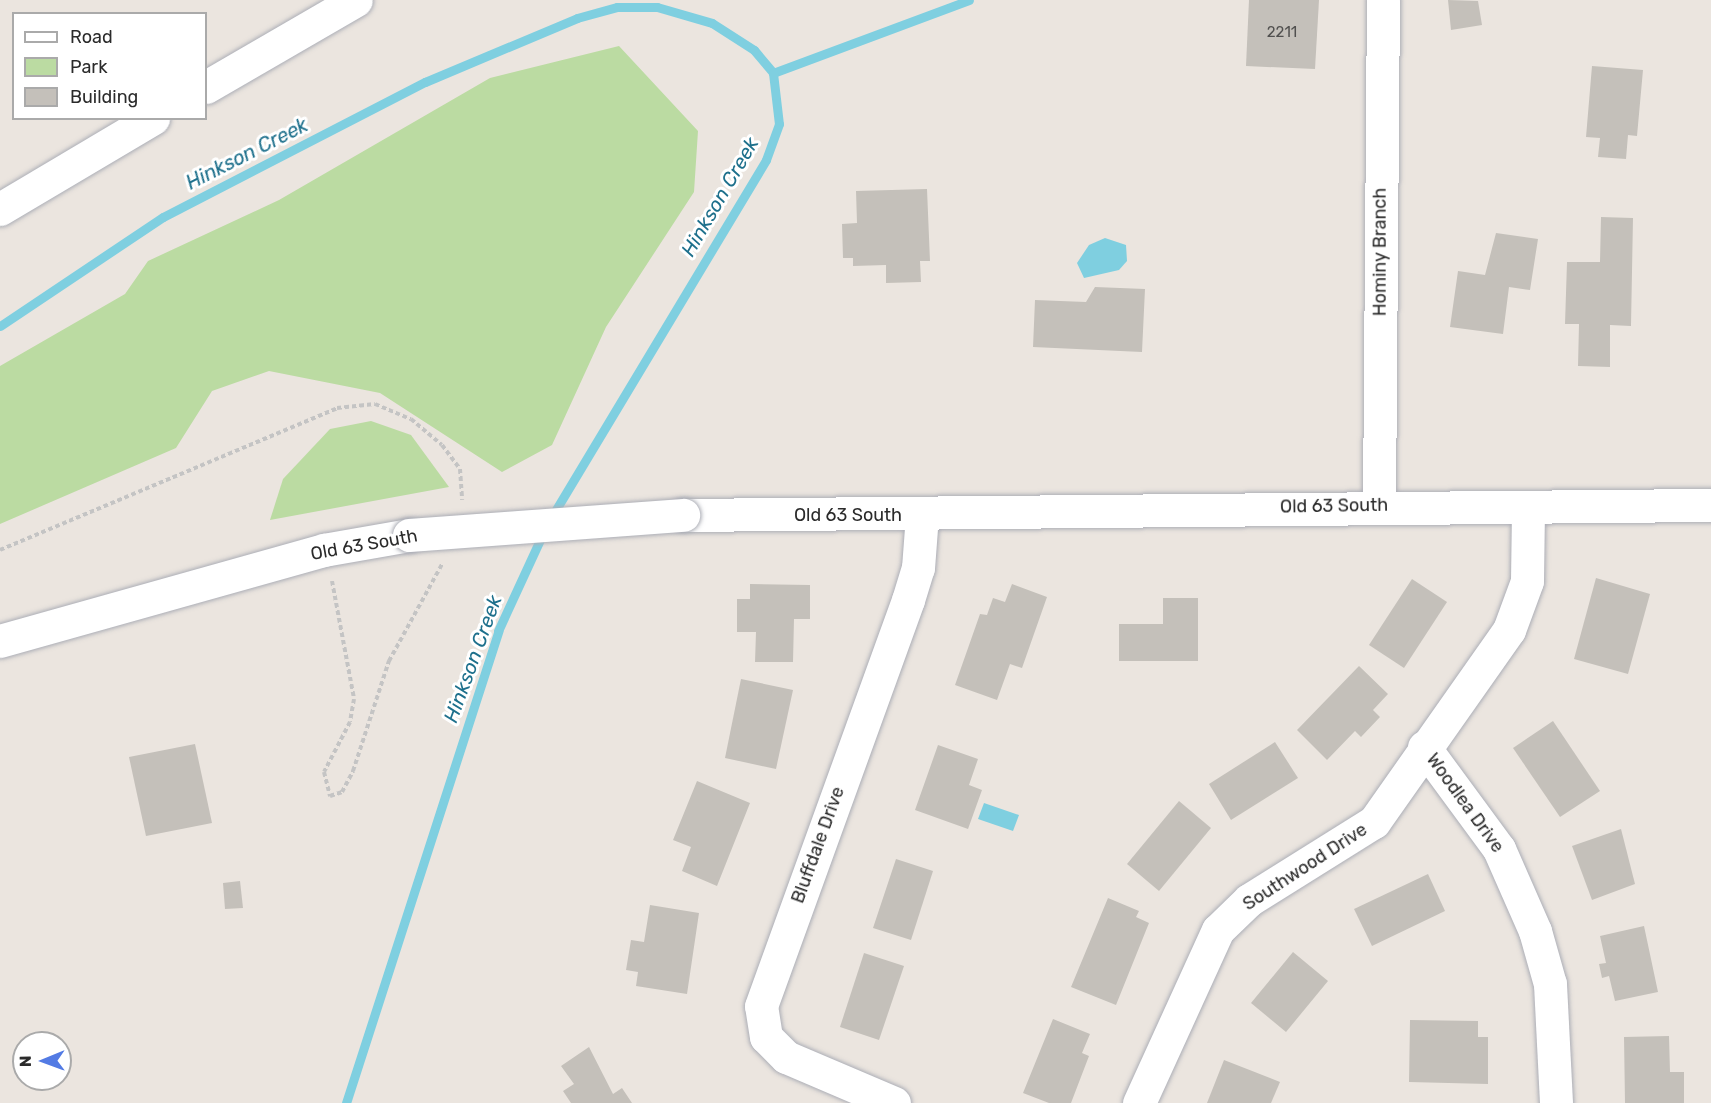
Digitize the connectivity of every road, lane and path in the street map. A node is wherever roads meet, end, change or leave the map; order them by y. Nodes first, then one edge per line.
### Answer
1 (356, 0) edge
2 (1383, 0) edge
3 (207, 86) edge
4 (150, 120) edge
5 (0, 209) edge
6 (1379, 504) junction
7 (1711, 505) edge
8 (1528, 509) junction
9 (922, 515) junction
10 (0, 641) edge
11 (1424, 747) junction
12 (894, 1103) edge
13 (1139, 1103) edge
14 (1556, 1103) edge

1 - 3 street
2 - 6 street, Hominy Branch
4 - 5 street
6 - 8 street, Old 63 South
6 - 9 street, Old 63 South
7 - 8 street, Old 63 South
8 - 11 street, Southwood Drive
9 - 10 street, Old 63 South, bridge
9 - 12 street, Bluffdale Drive
11 - 13 street, Southwood Drive
11 - 14 street, Woodlea Drive

